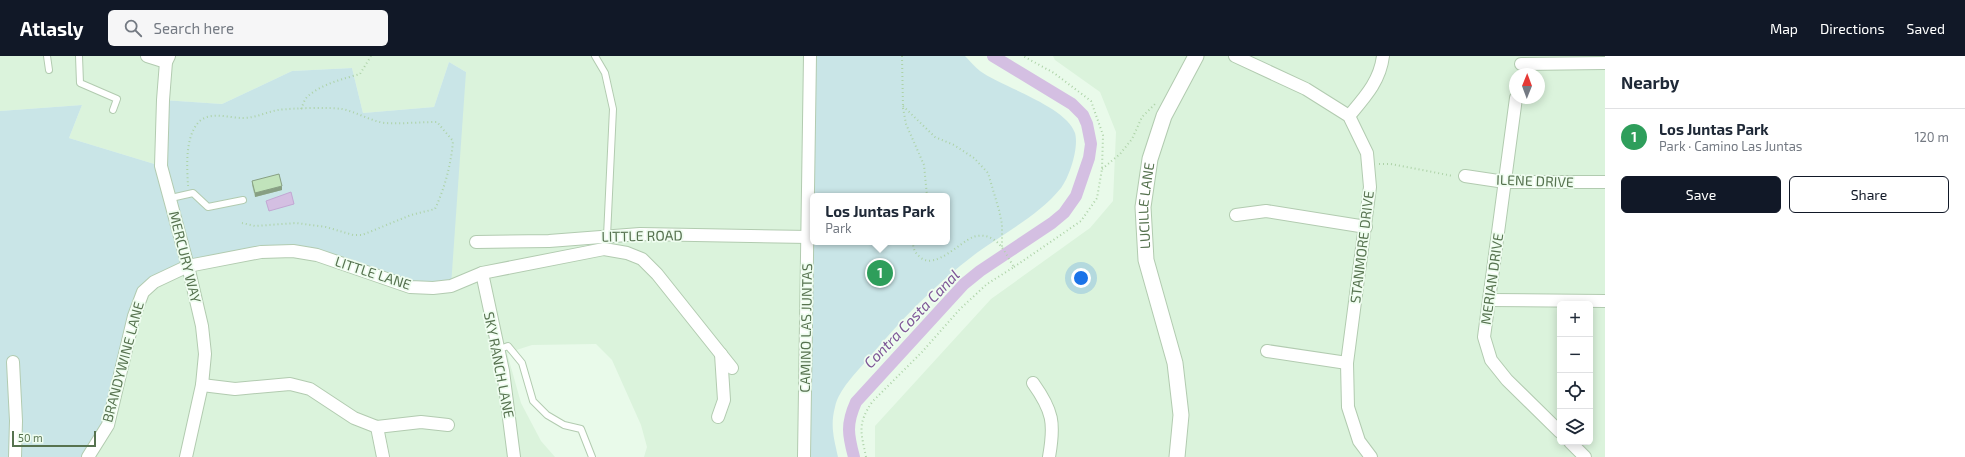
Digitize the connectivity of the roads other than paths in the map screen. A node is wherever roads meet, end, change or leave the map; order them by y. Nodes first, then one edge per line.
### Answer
1 (47, 56) edge
2 (79, 56) edge
3 (147, 56) edge
4 (596, 56) edge
5 (810, 56) edge
6 (1196, 56) edge
7 (1235, 56) edge
8 (1383, 56) edge
9 (167, 59) edge
10 (1605, 63) edge
11 (1520, 65) edge
12 (49, 70) dead end
13 (1515, 104) edge
14 (113, 110) dead end
15 (1349, 116) junction
16 (1464, 176) road end
17 (1505, 182) junction
18 (1605, 182) edge
19 (171, 198) junction
20 (243, 200) dead end
21 (1236, 216) dead end
22 (1366, 227) junction
23 (608, 236) junction
24 (808, 237) junction
25 (476, 242) dead end
26 (188, 266) junction
27 (482, 273) junction
28 (1490, 300) junction
29 (1605, 301) edge
30 (497, 350) junction
31 (1267, 351) dead end
32 (721, 354) junction
33 (13, 362) dead end
34 (1347, 363) junction
35 (732, 368) dead end
36 (1033, 383) dead end
37 (202, 385) junction
38 (718, 417) dead end
39 (448, 425) dead end
40 (377, 427) junction
41 (1557, 429) edge
42 (1573, 445) edge
43 (15, 457) edge
44 (88, 457) edge
45 (186, 457) edge
46 (383, 457) edge
47 (514, 457) edge
48 (592, 457) edge
49 (804, 457) edge
50 (1049, 457) edge
51 (1177, 457) edge
52 (1371, 457) edge
53 (1585, 457) edge

1 - 12 lane
2 - 14 lane
3 - 9 street
4 - 23 lane
5 - 24 street, CAMINO LAS JUNTAS
6 - 51 street, LUCILLE LANE
7 - 15 street
8 - 15 street
9 - 19 street, MERCURY WAY
10 - 11 street
13 - 17 street, MERIAN DRIVE
15 - 22 street, STANMORE DRIVE
16 - 17 street, ILENE DRIVE
17 - 18 street, ILENE DRIVE
17 - 28 street, MERIAN DRIVE
19 - 20 lane
19 - 26 street, MERCURY WAY
21 - 22 street
22 - 34 street, STANMORE DRIVE
23 - 24 street, LITTLE ROAD
23 - 25 street, LITTLE ROAD
24 - 49 street, CAMINO LAS JUNTAS
26 - 27 street, LITTLE LANE
26 - 37 street, MERCURY WAY
26 - 44 street, BRANDYWINE LANE
27 - 30 street, SKY RANCH LANE
27 - 32 street, LITTLE LANE
28 - 29 street
28 - 41 street, MERIAN DRIVE
30 - 47 street, SKY RANCH LANE
30 - 48 lane
31 - 34 street
32 - 35 street, LITTLE LANE
32 - 38 street
33 - 43 street
34 - 52 street, STANMORE DRIVE
36 - 50 street
37 - 40 street
37 - 45 street, MERCURY WAY
39 - 40 street
40 - 46 street
42 - 53 street

